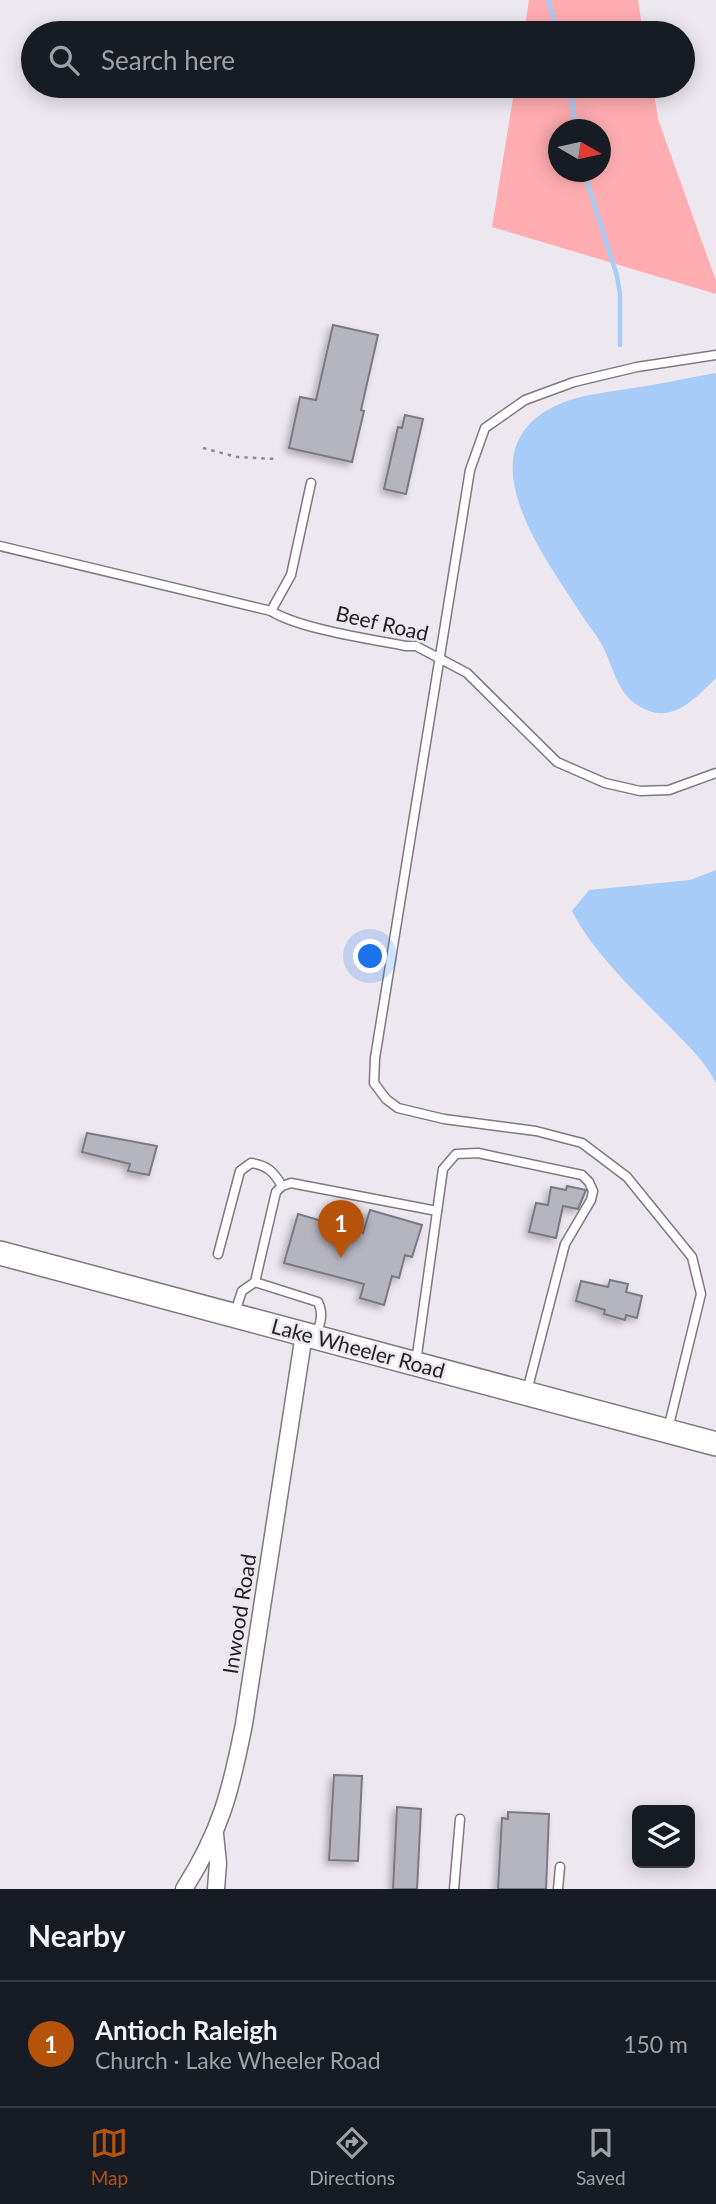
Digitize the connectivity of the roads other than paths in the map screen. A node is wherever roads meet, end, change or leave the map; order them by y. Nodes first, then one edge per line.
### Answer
1 (716, 355) edge
2 (311, 483) dead end
3 (0, 546) edge
4 (271, 611) junction
5 (440, 657) junction
6 (716, 773) edge
7 (282, 1186) junction
8 (437, 1211) junction
9 (0, 1253) edge
10 (218, 1254) dead end
11 (255, 1282) junction
12 (234, 1315) junction
13 (310, 1336) junction
14 (415, 1365) junction
15 (526, 1394) junction
16 (668, 1432) junction
17 (716, 1444) edge
18 (460, 1819) dead end
19 (215, 1834) junction
20 (560, 1867) dead end
21 (184, 1889) edge
22 (216, 1889) edge
23 (454, 1889) edge
24 (558, 1889) edge

1 - 5 lane
2 - 4 lane
3 - 4 lane, Beef Road
4 - 5 lane, Beef Road
5 - 6 lane, Beef Road
5 - 16 lane
7 - 8 lane
7 - 10 lane
7 - 11 lane
8 - 14 lane
8 - 15 lane
9 - 12 street, Lake Wheeler Road
11 - 12 lane
11 - 13 lane
12 - 13 street, Lake Wheeler Road
13 - 14 street, Lake Wheeler Road
13 - 19 street, Inwood Road
14 - 15 street, Lake Wheeler Road
15 - 16 street, Lake Wheeler Road
16 - 17 street, Lake Wheeler Road
18 - 23 lane
19 - 21 street, Inwood Road
19 - 22 street
20 - 24 lane

